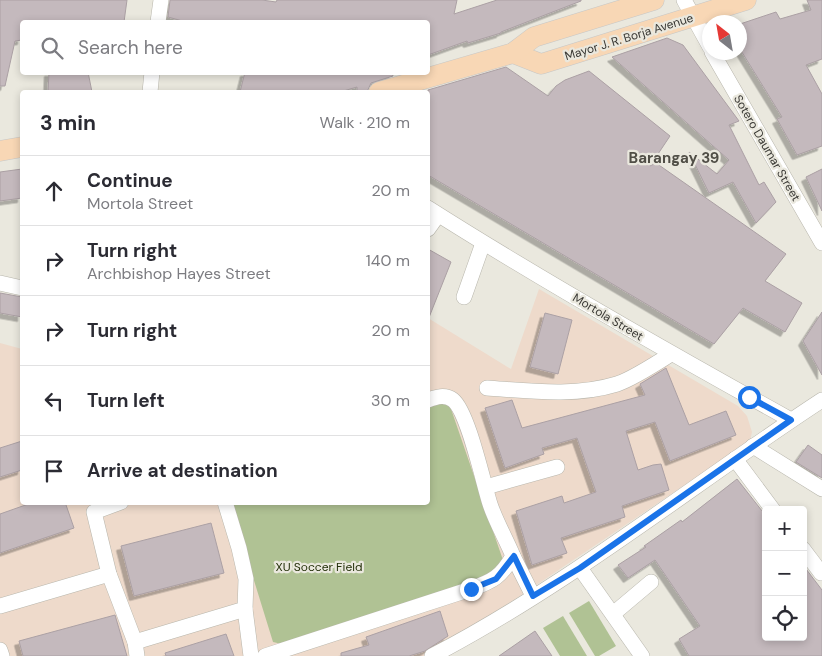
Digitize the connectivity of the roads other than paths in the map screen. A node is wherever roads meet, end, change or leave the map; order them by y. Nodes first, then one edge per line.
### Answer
1 (161, 0) edge
2 (654, 0) edge
3 (746, 0) edge
4 (688, 8) edge
5 (158, 20) edge
6 (702, 33) edge
7 (513, 53) junction
8 (717, 60) edge
9 (152, 75) edge
10 (150, 90) edge
11 (386, 90) edge
12 (20, 148) edge
13 (0, 151) edge
14 (433, 212) edge
15 (483, 243) junction
16 (822, 243) edge
17 (0, 283) edge
18 (20, 288) edge
19 (464, 297) dead end
20 (671, 354) junction
21 (487, 388) dead end
22 (430, 399) edge
23 (822, 400) edge
24 (791, 420) junction
25 (753, 446) junction
26 (735, 459) junction
27 (557, 467) dead end
28 (486, 487) junction
29 (822, 489) edge
30 (226, 505) edge
31 (771, 506) edge
32 (92, 507) edge
33 (804, 551) edge
34 (514, 556) junction
35 (580, 568) junction
36 (821, 573) edge
37 (109, 574) junction
38 (651, 582) dead end
39 (533, 596) junction
40 (0, 606) edge
41 (246, 609) junction
42 (613, 614) junction
43 (136, 649) edge
44 (0, 650) edge
45 (2, 656) edge
46 (251, 656) edge
47 (265, 656) edge
48 (432, 656) edge
49 (642, 656) edge

1 - 5 street
2 - 7 main road
3 - 4 main road, Mayor J. R. Borja Avenue
4 - 6 street
4 - 7 main road, Mayor J. R. Borja Avenue
7 - 11 main road
8 - 16 street, Sotero Daumar Street
9 - 10 street
12 - 13 main road
14 - 15 street, Mortola Street
15 - 19 street
15 - 20 street, Mortola Street
17 - 18 street
20 - 21 street
20 - 24 street, Mortola Street
22 - 28 street
23 - 24 street
24 - 25 street
25 - 26 street
25 - 29 street
26 - 31 street
26 - 35 street
27 - 28 street
28 - 34 street
30 - 41 street
32 - 37 street
33 - 36 street
34 - 39 street
34 - 47 street
35 - 39 street
35 - 42 street
37 - 40 street
37 - 43 street
38 - 42 street
39 - 48 street
41 - 43 street
41 - 46 street
42 - 49 street
44 - 45 street

